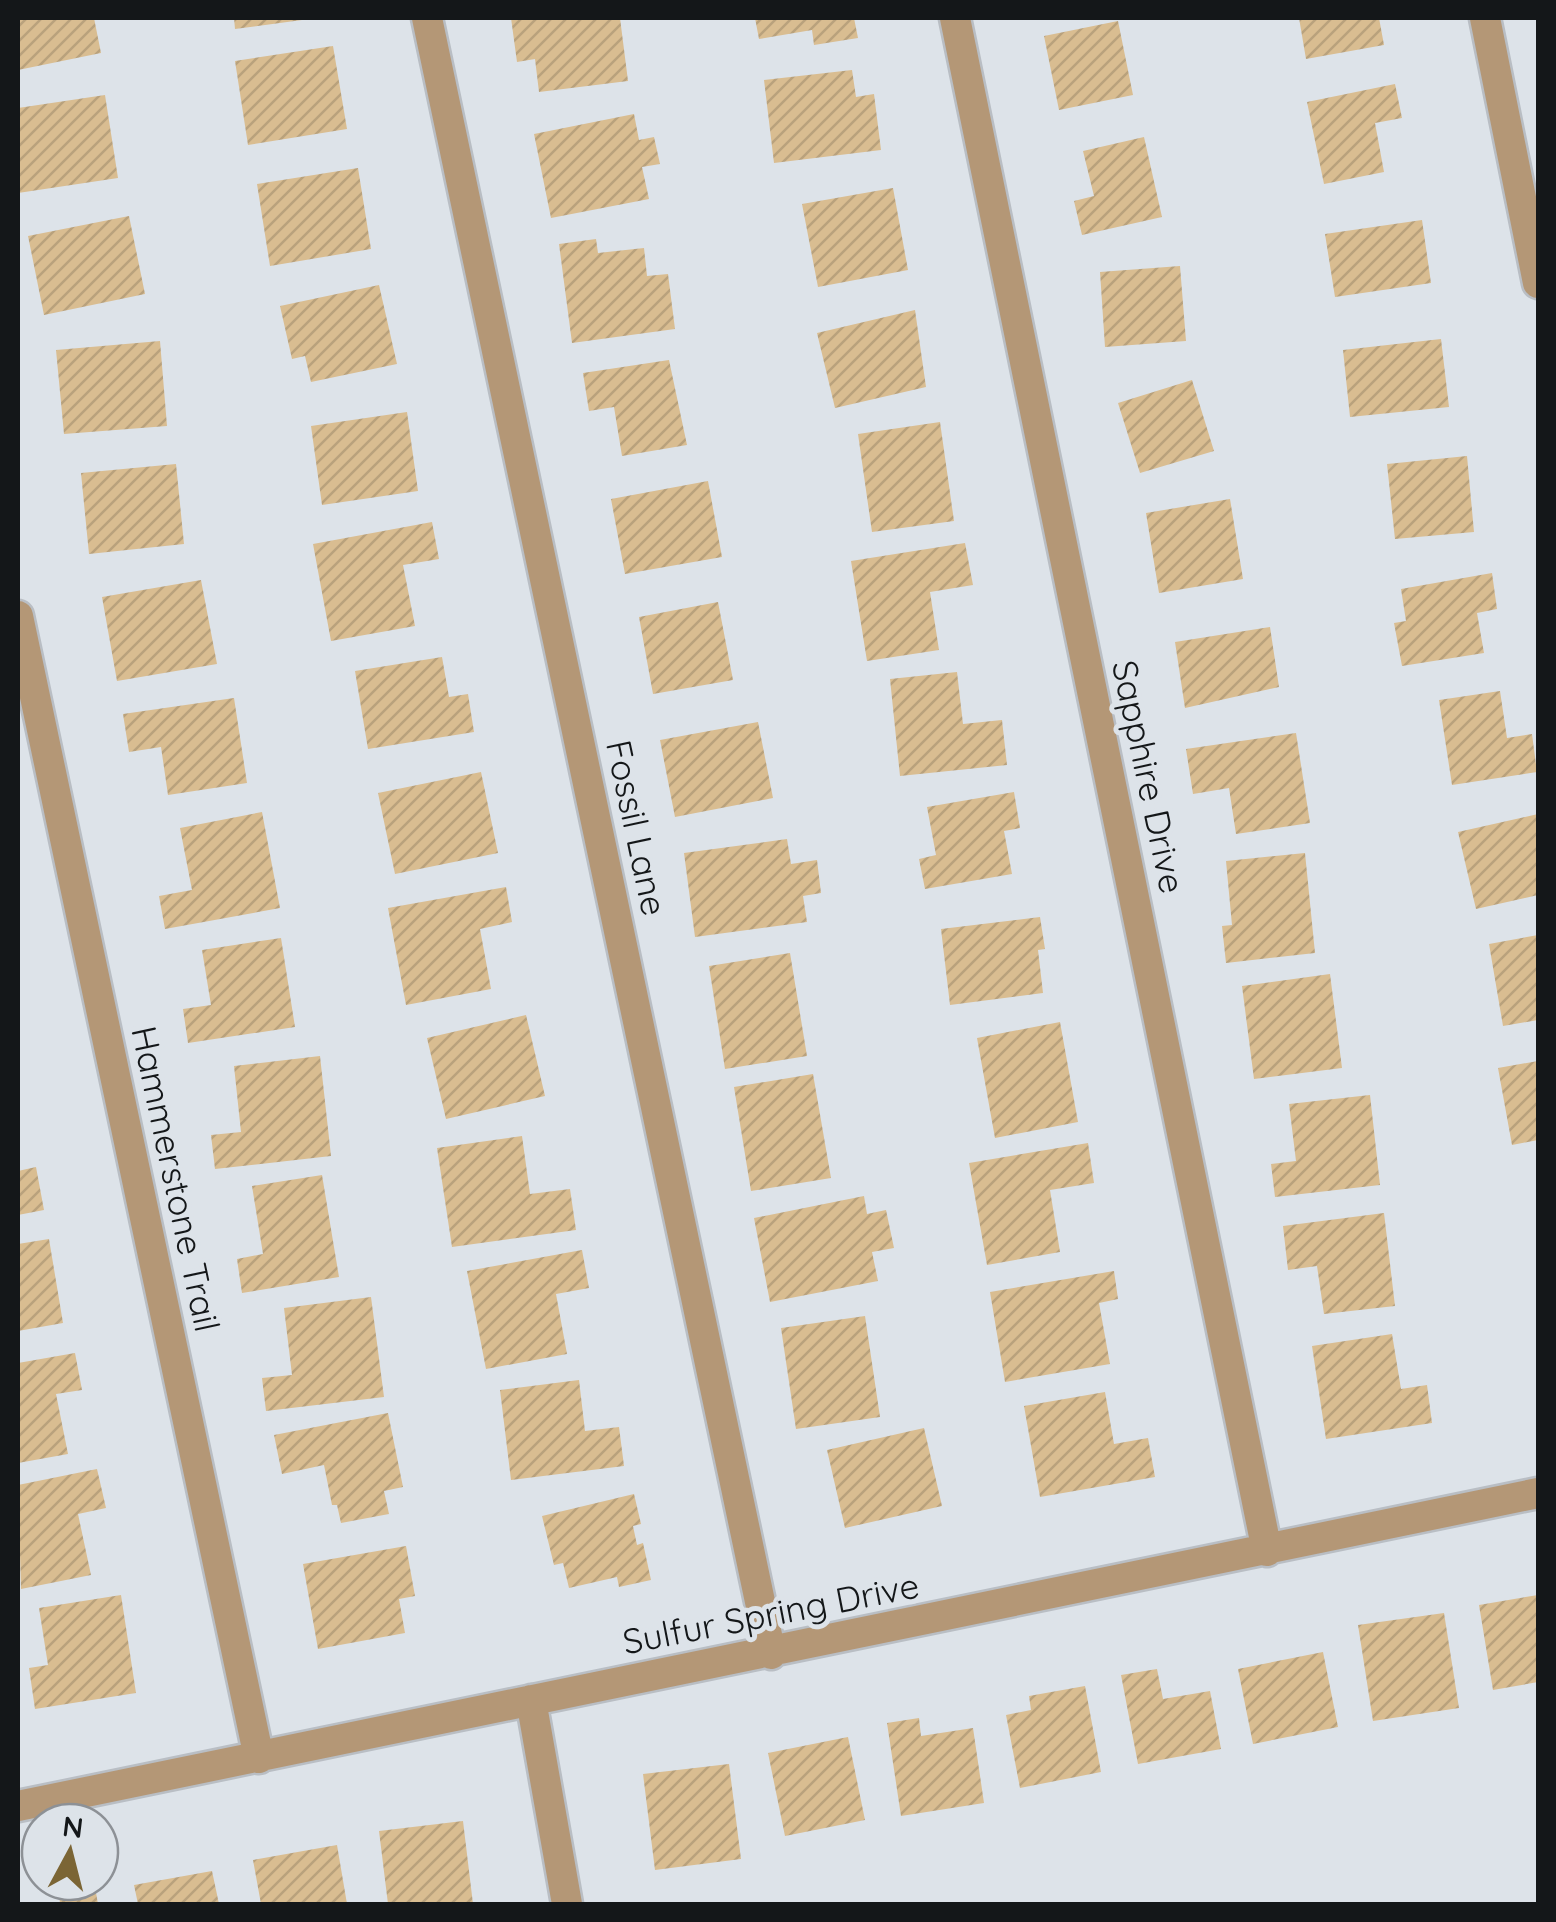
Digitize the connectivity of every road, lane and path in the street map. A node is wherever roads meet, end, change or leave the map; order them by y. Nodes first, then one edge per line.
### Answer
1 (427, 18) edge
2 (954, 18) edge
3 (1484, 18) edge
4 (1538, 283) edge
5 (18, 616) edge
6 (1538, 1493) edge
7 (1267, 1551) junction
8 (772, 1654) junction
9 (531, 1700) junction
10 (259, 1758) junction
11 (18, 1806) edge
12 (567, 1904) edge

1 - 8 street, Fossil Lane
2 - 7 street, Sapphire Drive
3 - 4 street
5 - 10 street, Hammerstone Trail
6 - 7 street, Sulfur Spring Drive
7 - 8 street, Sulfur Spring Drive
8 - 9 street, Sulfur Spring Drive
9 - 10 street, Sulfur Spring Drive
9 - 12 street
10 - 11 street, Sulfur Spring Drive

